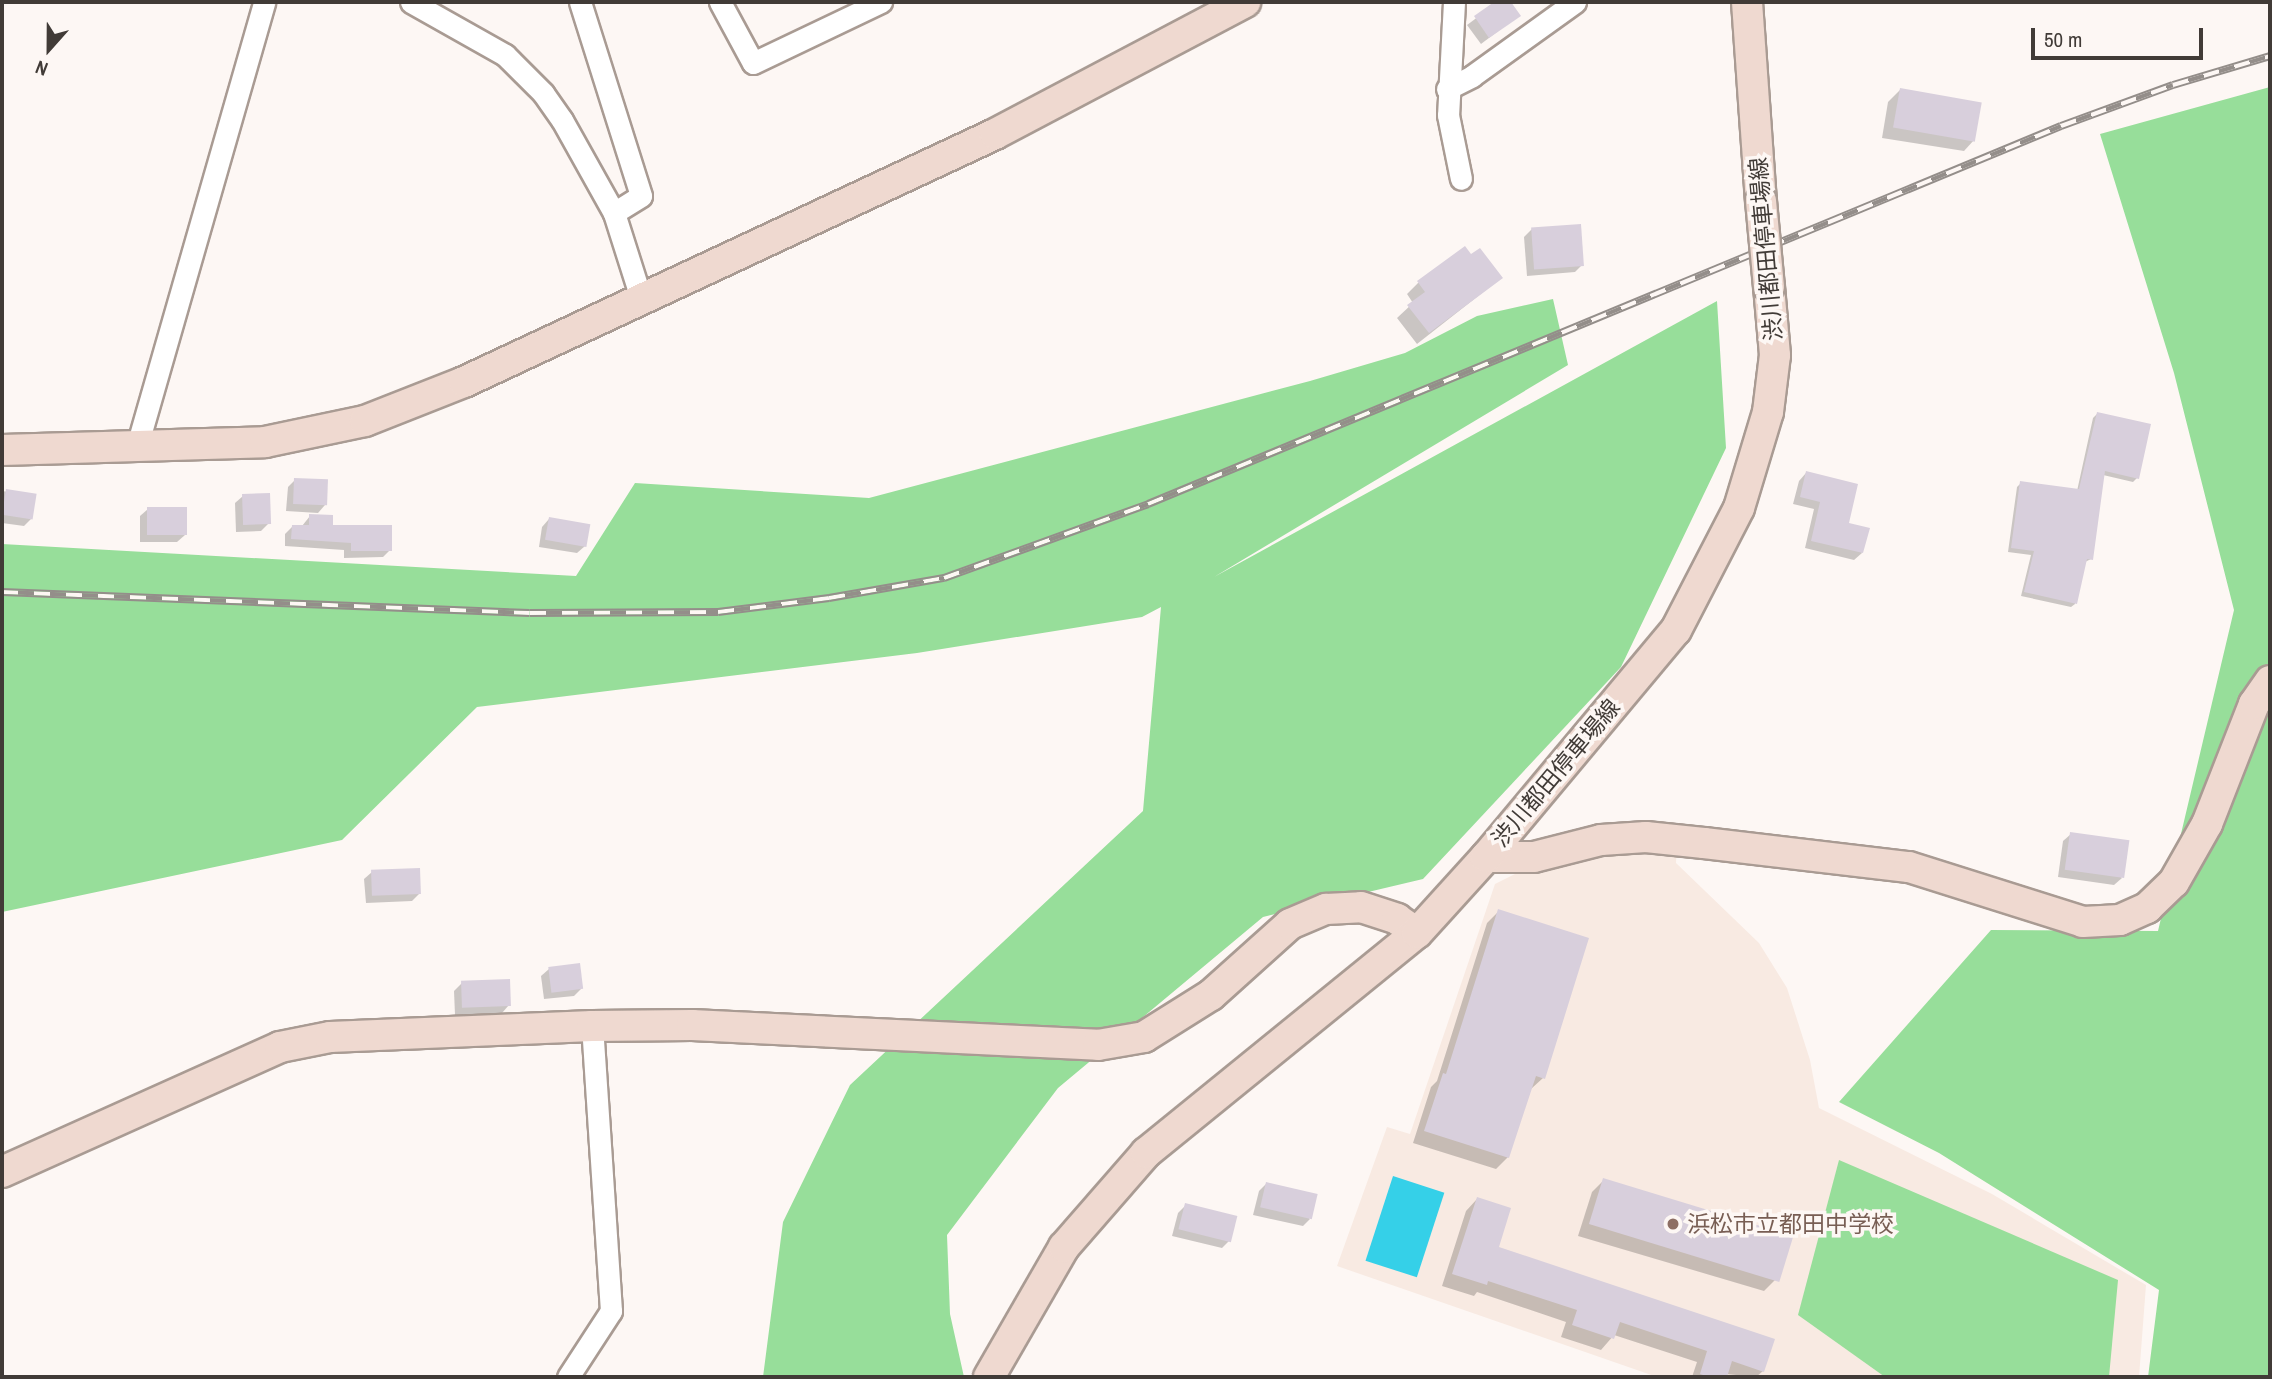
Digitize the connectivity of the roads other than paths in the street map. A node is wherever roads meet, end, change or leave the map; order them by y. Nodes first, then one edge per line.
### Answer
1 (264, 2) edge
2 (411, 2) edge
3 (580, 2) edge
4 (720, 2) edge
5 (881, 2) edge
6 (1245, 2) edge
7 (1454, 2) edge
8 (1575, 2) edge
9 (1747, 2) edge
10 (1447, 89) junction
11 (1461, 180) dead end
12 (614, 213) junction
13 (641, 298) junction
14 (137, 446) junction
15 (2, 450) edge
16 (2270, 681) edge
17 (1486, 857) junction
18 (1417, 933) junction
19 (592, 1026) junction
20 (2, 1172) edge
21 (568, 1377) edge
22 (989, 1377) edge

1 - 14 street
2 - 12 street
3 - 12 street
4 - 5 street
6 - 13 street
7 - 10 street
8 - 10 street
9 - 17 street, 渋川都田停車場線, bridge
10 - 11 street
12 - 13 street
13 - 14 street
14 - 15 street
16 - 17 street
17 - 18 street, 渋川都田停車場線
18 - 19 street
18 - 22 street, 渋川都田停車場線
19 - 20 street
19 - 21 street

